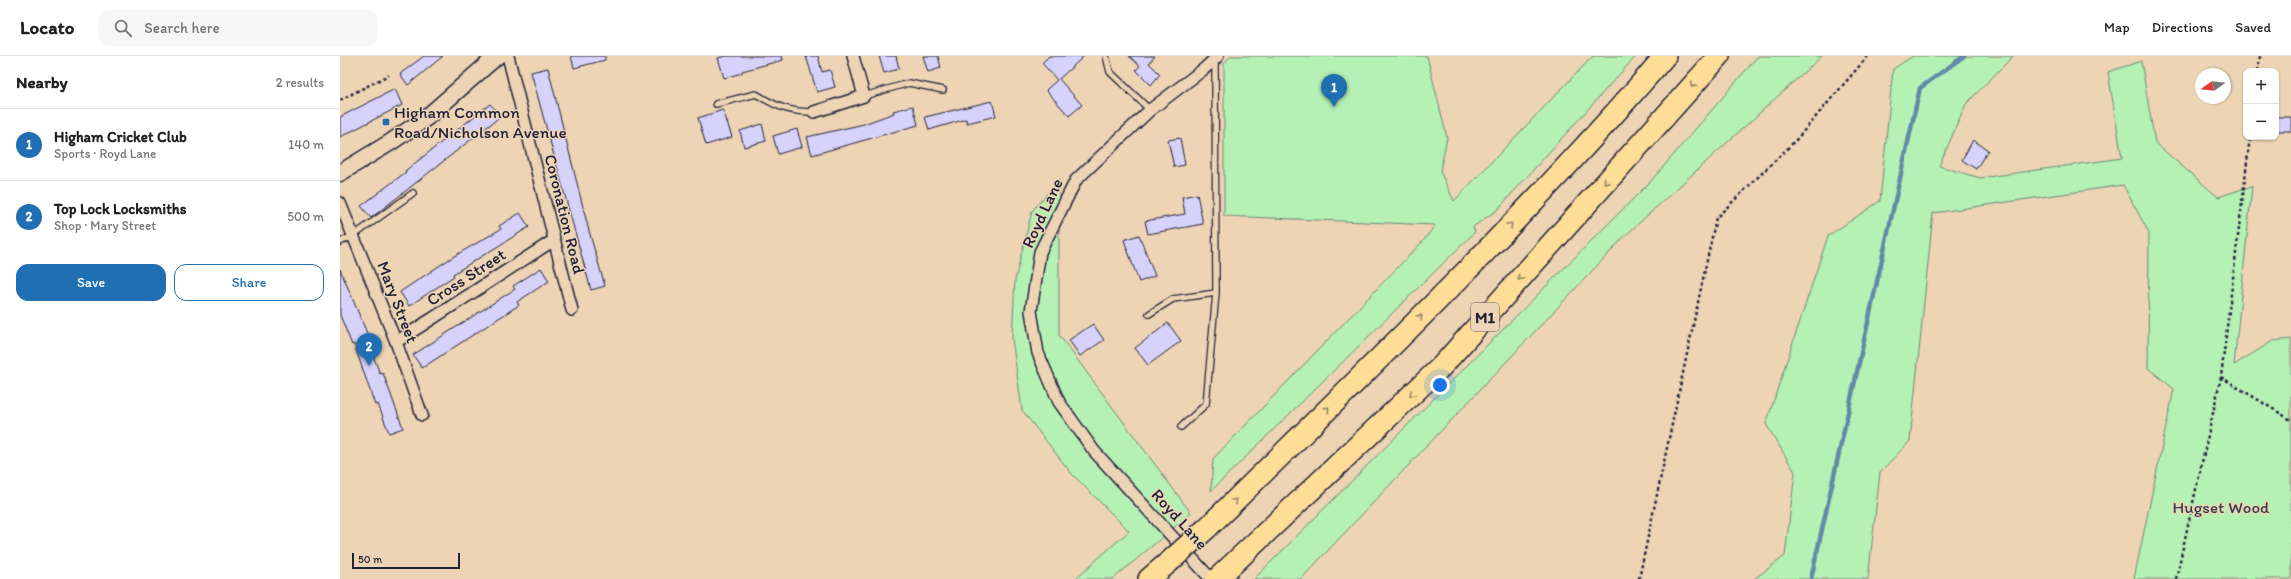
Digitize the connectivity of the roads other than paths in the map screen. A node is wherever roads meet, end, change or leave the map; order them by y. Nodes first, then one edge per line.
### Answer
1 (497, 56) edge
2 (508, 56) edge
3 (1106, 56) edge
4 (1665, 56) edge
5 (1720, 56) edge
6 (855, 57) edge
7 (1216, 58) edge
8 (943, 90) dead end
9 (864, 96) junction
10 (716, 104) dead end
11 (1150, 110) junction
12 (814, 112) joint
13 (340, 173) edge
14 (413, 193) dead end
15 (340, 203) edge
16 (353, 236) junction
17 (554, 240) junction
18 (340, 242) edge
19 (1216, 292) junction
20 (572, 310) dead end
21 (1149, 314) dead end
22 (396, 342) junction
23 (422, 415) dead end
24 (1181, 427) dead end
25 (1149, 579) edge
26 (1211, 579) edge
27 (1217, 579) edge

1 - 13 street
2 - 17 street, Coronation Road
3 - 11 lane
25 -> 4 highway, bridge
5 -> 27 highway, M1
6 - 9 street
7 - 11 street, Royd Lane
7 - 19 lane
8 - 9 lane
9 - 12 street
10 - 12 lane
11 - 26 street, Royd Lane
14 - 16 lane
15 - 16 street, Mary Street
16 - 18 lane
16 - 22 street, Mary Street
17 - 20 street, Coronation Road
17 - 22 street, Cross Street
19 - 21 lane
19 - 24 lane
22 - 23 street, Mary Street

